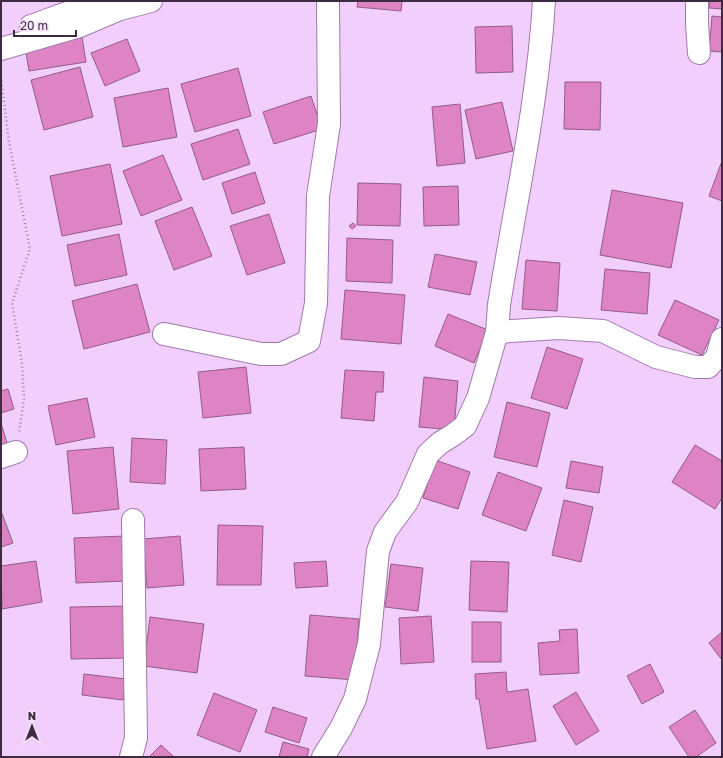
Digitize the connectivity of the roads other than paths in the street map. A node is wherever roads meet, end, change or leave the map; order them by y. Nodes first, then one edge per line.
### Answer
1 (152, 1) edge
2 (328, 1) edge
3 (544, 1) edge
4 (697, 1) edge
5 (120, 9) junction
6 (1, 34) edge
7 (1, 49) edge
8 (699, 53) dead end
9 (498, 332) junction
10 (164, 334) dead end
11 (722, 339) edge
12 (133, 520) dead end
13 (131, 757) edge
14 (323, 757) edge

1 - 5 street
2 - 10 street
3 - 9 street
4 - 8 street
5 - 6 street
5 - 7 street
9 - 11 street
9 - 14 street
12 - 13 street

